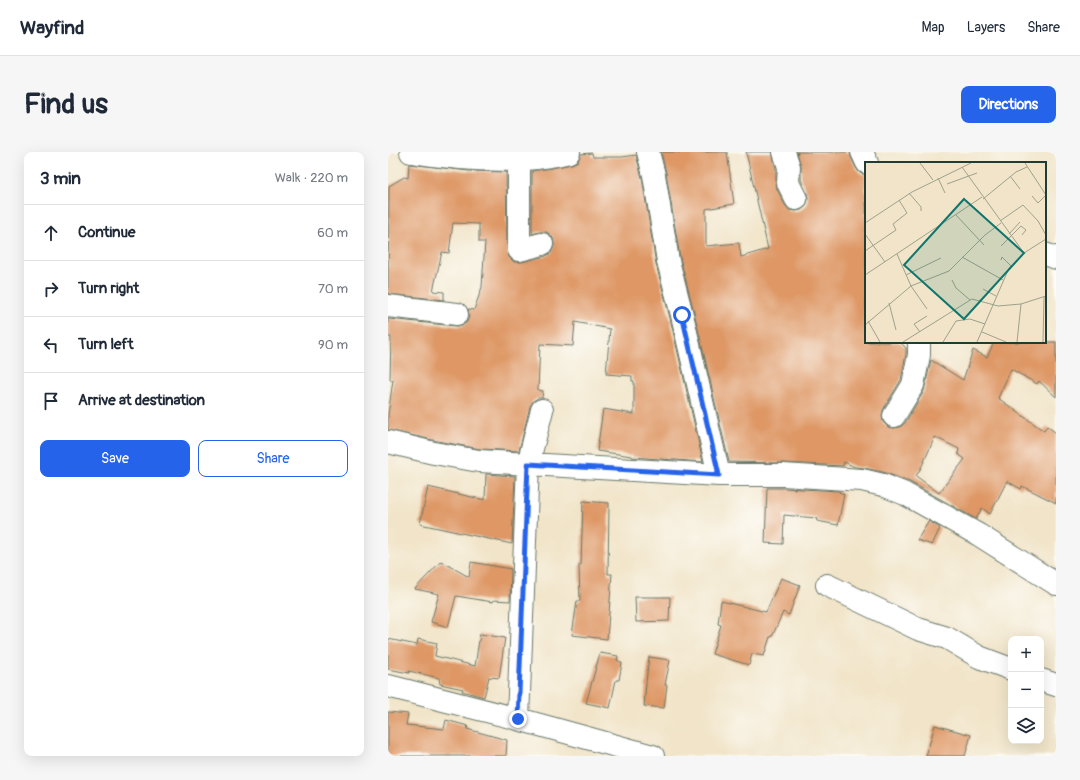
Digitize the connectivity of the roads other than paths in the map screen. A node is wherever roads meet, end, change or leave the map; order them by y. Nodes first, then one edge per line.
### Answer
1 (411, 152) edge
2 (569, 152) edge
3 (648, 152) edge
4 (784, 152) edge
5 (862, 152) edge
6 (519, 159) junction
7 (867, 162) edge
8 (796, 199) dead end
9 (542, 244) dead end
10 (1046, 254) edge
11 (1056, 258) edge
12 (388, 306) edge
13 (457, 314) dead end
14 (919, 343) edge
15 (542, 410) dead end
16 (894, 416) dead end
17 (388, 442) edge
18 (528, 464) junction
19 (719, 475) junction
20 (1056, 584) edge
21 (828, 585) dead end
22 (1008, 668) edge
23 (1044, 681) edge
24 (1056, 685) edge
25 (388, 686) edge
26 (518, 719) junction
27 (653, 756) edge

1 - 6 main road
2 - 6 main road
3 - 19 main road
4 - 8 main road
5 - 7 main road
6 - 9 main road
10 - 11 main road
12 - 13 main road
14 - 16 main road
15 - 18 main road
17 - 18 main road
18 - 19 main road
18 - 26 main road
19 - 20 main road
21 - 22 main road
23 - 24 main road
25 - 26 main road
26 - 27 main road

